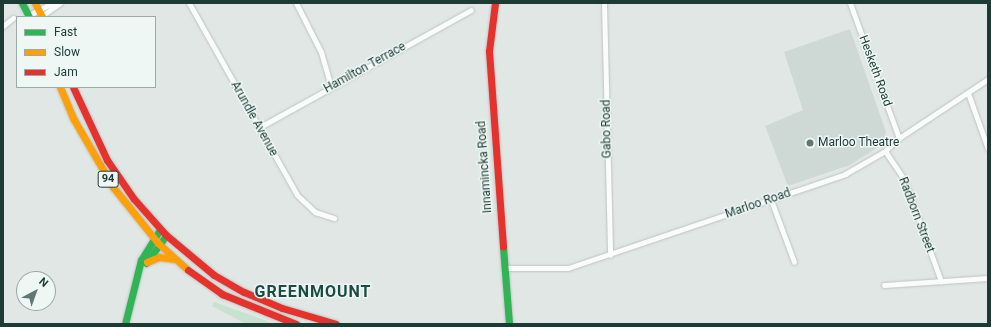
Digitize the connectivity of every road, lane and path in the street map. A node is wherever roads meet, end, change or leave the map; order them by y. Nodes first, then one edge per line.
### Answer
1 (22, 3) edge
2 (35, 3) edge
3 (53, 3) edge
4 (60, 3) edge
5 (189, 3) edge
6 (296, 3) edge
7 (604, 3) edge
8 (850, 3) edge
9 (493, 5) edge
10 (471, 10) dead end
11 (40, 15) edge
12 (29, 16) edge
13 (13, 18) dead end
14 (3, 26) edge
15 (988, 78) edge
16 (332, 87) junction
17 (60, 88) edge
18 (73, 88) edge
19 (968, 93) junction
20 (260, 127) junction
21 (899, 138) junction
22 (988, 149) edge
23 (885, 152) junction
24 (771, 200) junction
25 (334, 218) dead end
26 (160, 229) junction
27 (166, 235) junction
28 (152, 237) junction
29 (158, 243) junction
30 (610, 255) junction
31 (175, 260) junction
32 (147, 262) junction
33 (794, 262) dead end
34 (504, 268) junction
35 (139, 271) junction
36 (988, 278) edge
37 (941, 281) junction
38 (884, 285) dead end
39 (325, 323) edge
40 (125, 324) edge
41 (296, 324) edge
42 (336, 324) edge
43 (509, 324) edge

1 - 12 main road
2 - 11 main road
3 - 11 street
4 - 11 street
5 - 20 street, Arundle Avenue
6 - 16 street
7 - 30 street, Gabo Road
8 - 21 street, Hesketh Road
9 - 34 main road, Innamincka Road
10 - 16 street, Hamilton Terrace
11 - 12 street
13 - 14 street
15 - 19 street, Marloo Road
16 - 20 street, Hamilton Terrace
17 - 28 main road, 94
18 - 26 main road, 94
19 - 21 street, Marloo Road
19 - 22 street
20 - 25 street, Arundle Avenue
21 - 23 street, Marloo Road
23 - 24 street, Marloo Road
23 - 37 street, Radborn Street
24 - 30 street, Marloo Road
24 - 33 street
26 - 27 main road, 94
26 - 28 main road
27 - 29 main road
27 - 39 main road, 94
28 - 29 main road, 94
28 - 35 main road
29 - 31 main road, 94
29 - 32 main road
30 - 34 street, Marloo Road
31 - 32 main road
31 - 41 main road, 94
32 - 35 main road
34 - 43 main road, Innamincka Road
35 - 40 main road
36 - 37 street
37 - 38 street
39 - 42 main road, 94

